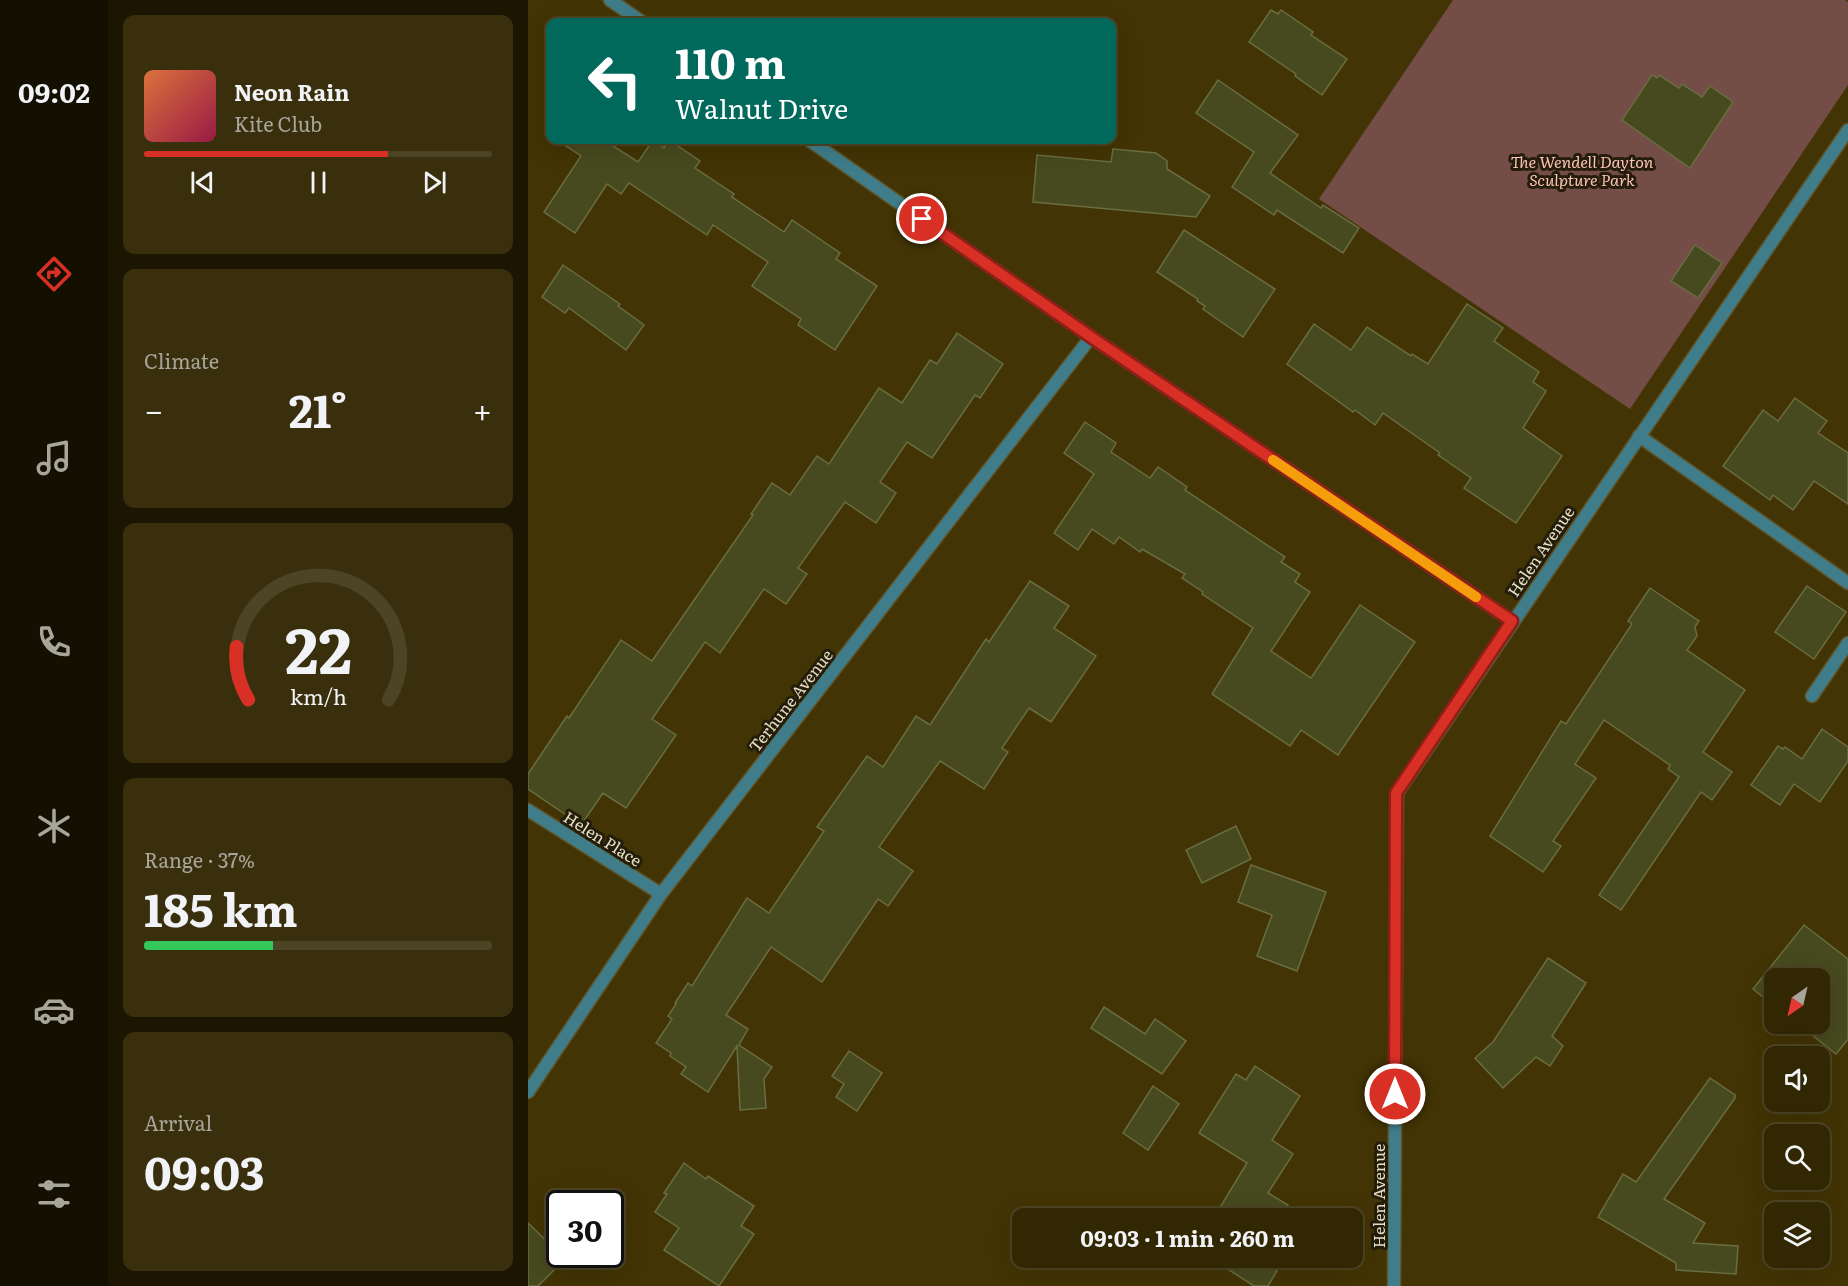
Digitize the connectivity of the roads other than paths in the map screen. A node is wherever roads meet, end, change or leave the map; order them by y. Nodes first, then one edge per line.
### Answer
1 (610, 0) edge
2 (636, 18) edge
3 (1848, 130) edge
4 (815, 144) edge
5 (1091, 337) junction
6 (1639, 436) junction
7 (1848, 583) edge
8 (1512, 621) junction
9 (1848, 644) edge
10 (1812, 696) dead end
11 (528, 810) edge
12 (661, 894) junction
13 (528, 1092) edge
14 (1394, 1286) edge

1 - 2 street
3 - 6 street, Helen Avenue
4 - 5 street
5 - 8 street
5 - 12 street, Terhune Avenue
6 - 7 street
6 - 8 street, Helen Avenue
8 - 14 street, Helen Avenue
9 - 10 street
11 - 12 street, Helen Place
12 - 13 street, Terhune Avenue

